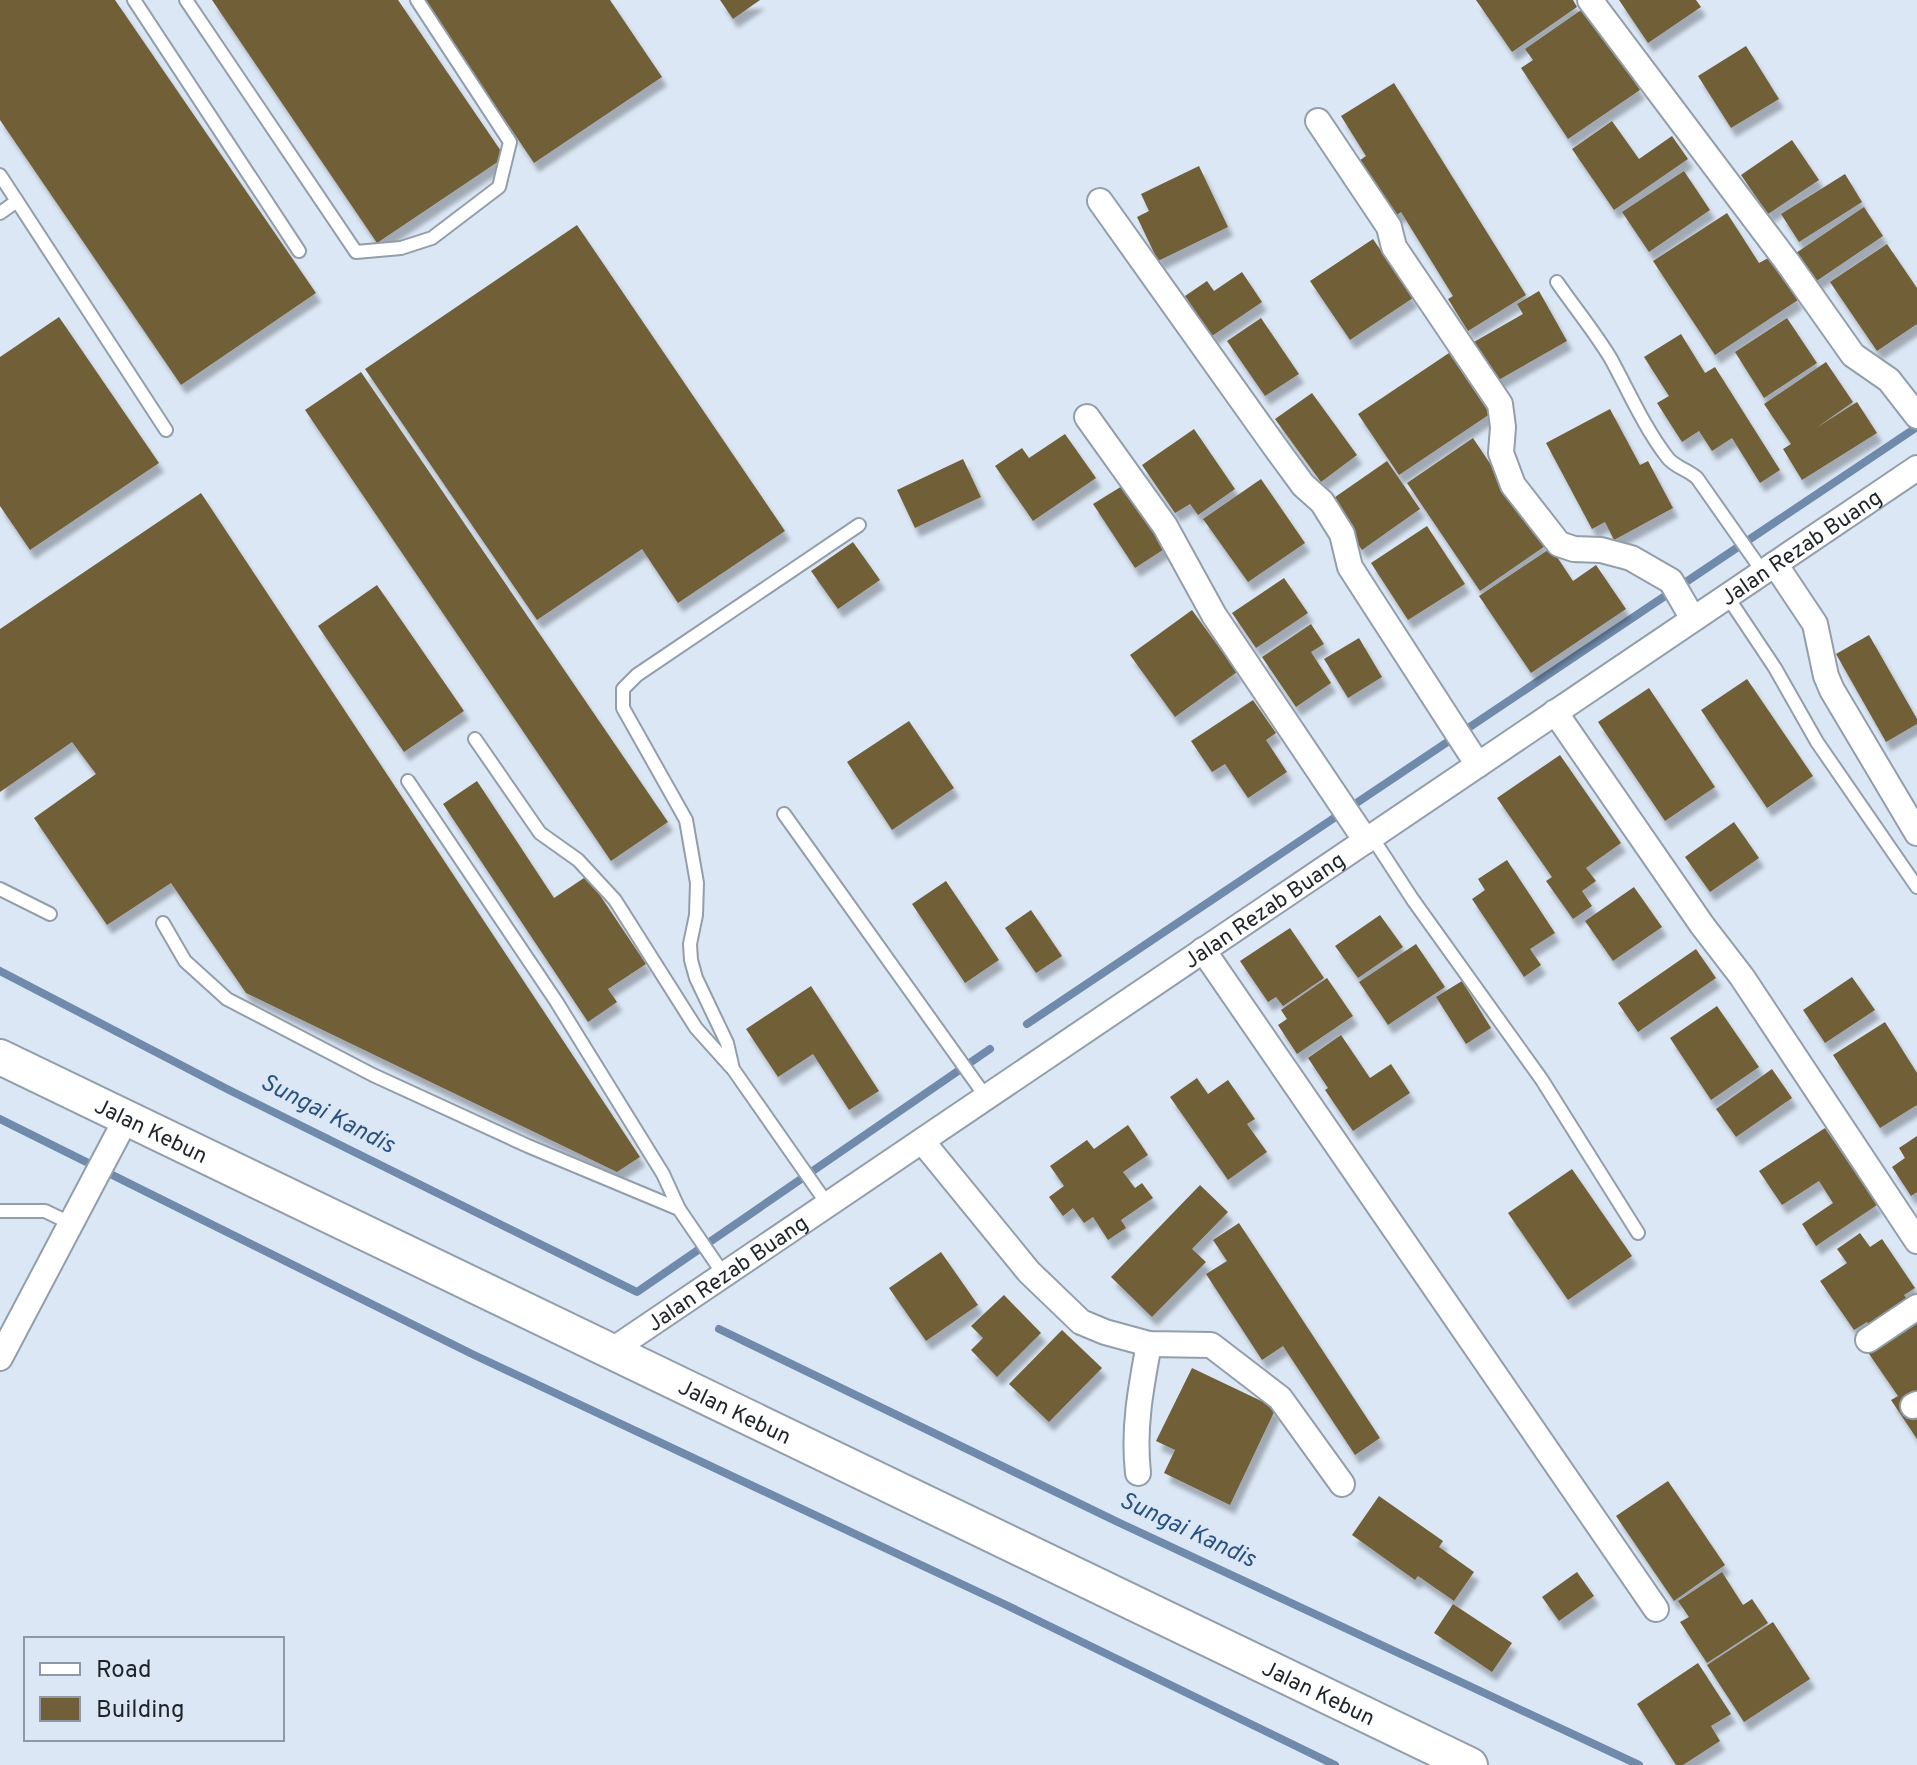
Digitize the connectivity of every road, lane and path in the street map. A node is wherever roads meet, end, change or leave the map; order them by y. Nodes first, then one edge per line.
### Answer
1 (134, 0) edge
2 (186, 0) edge
3 (417, 0) edge
4 (1590, 0) edge
5 (1318, 121) dead end
6 (0, 175) edge
7 (17, 201) junction
8 (1100, 201) dead end
9 (0, 213) edge
10 (299, 251) dead end
11 (1557, 282) dead end
12 (1914, 412) edge
13 (1087, 417) dead end
14 (166, 430) dead end
15 (1917, 468) edge
16 (859, 525) dead end
17 (1763, 564) junction
18 (1727, 596) junction
19 (1690, 612) junction
20 (1555, 712) junction
21 (475, 739) dead end
22 (1472, 757) junction
23 (408, 781) dead end
24 (784, 814) dead end
25 (1917, 833) edge
26 (1365, 836) junction
27 (1917, 887) edge
28 (0, 889) edge
29 (50, 914) dead end
30 (163, 923) dead end
31 (1203, 950) junction
32 (0, 1057) edge
33 (733, 1069) junction
34 (986, 1097) junction
35 (126, 1119) junction
36 (922, 1141) junction
37 (828, 1205) junction
38 (679, 1209) junction
39 (0, 1211) edge
40 (72, 1224) junction
41 (1638, 1233) dead end
42 (1917, 1241) edge
43 (724, 1275) junction
44 (1917, 1307) edge
45 (1868, 1340) dead end
46 (1149, 1344) junction
47 (611, 1351) junction
48 (0, 1358) edge
49 (1138, 1473) dead end
50 (1342, 1484) dead end
51 (1656, 1609) dead end
52 (1470, 1765) edge

1 - 10 lane
2 - 3 lane
4 - 12 street
5 - 19 street
6 - 7 lane
7 - 9 lane
7 - 14 lane
8 - 22 street
11 - 17 lane
13 - 26 street
15 - 17 street, Jalan Rezab Buang
16 - 33 lane
17 - 18 street, Jalan Rezab Buang
17 - 25 street
18 - 19 street, Jalan Rezab Buang
18 - 27 lane
19 - 20 street, Jalan Rezab Buang
20 - 22 street, Jalan Rezab Buang
20 - 42 street
21 - 33 lane
22 - 26 street, Jalan Rezab Buang
23 - 38 lane
24 - 34 lane
26 - 31 street, Jalan Rezab Buang
26 - 41 lane
28 - 29 lane
30 - 38 lane
31 - 34 street, Jalan Rezab Buang
31 - 51 street
32 - 35 main road, Jalan Kebun
33 - 37 lane
34 - 36 street, Jalan Rezab Buang
35 - 40 street
35 - 47 main road, Jalan Kebun
36 - 37 street, Jalan Rezab Buang
36 - 46 street
37 - 43 street, Jalan Rezab Buang
38 - 43 lane
39 - 40 lane
40 - 48 street
43 - 47 street, Jalan Rezab Buang
44 - 45 street
46 - 49 street
46 - 50 street
47 - 52 main road, Jalan Kebun

